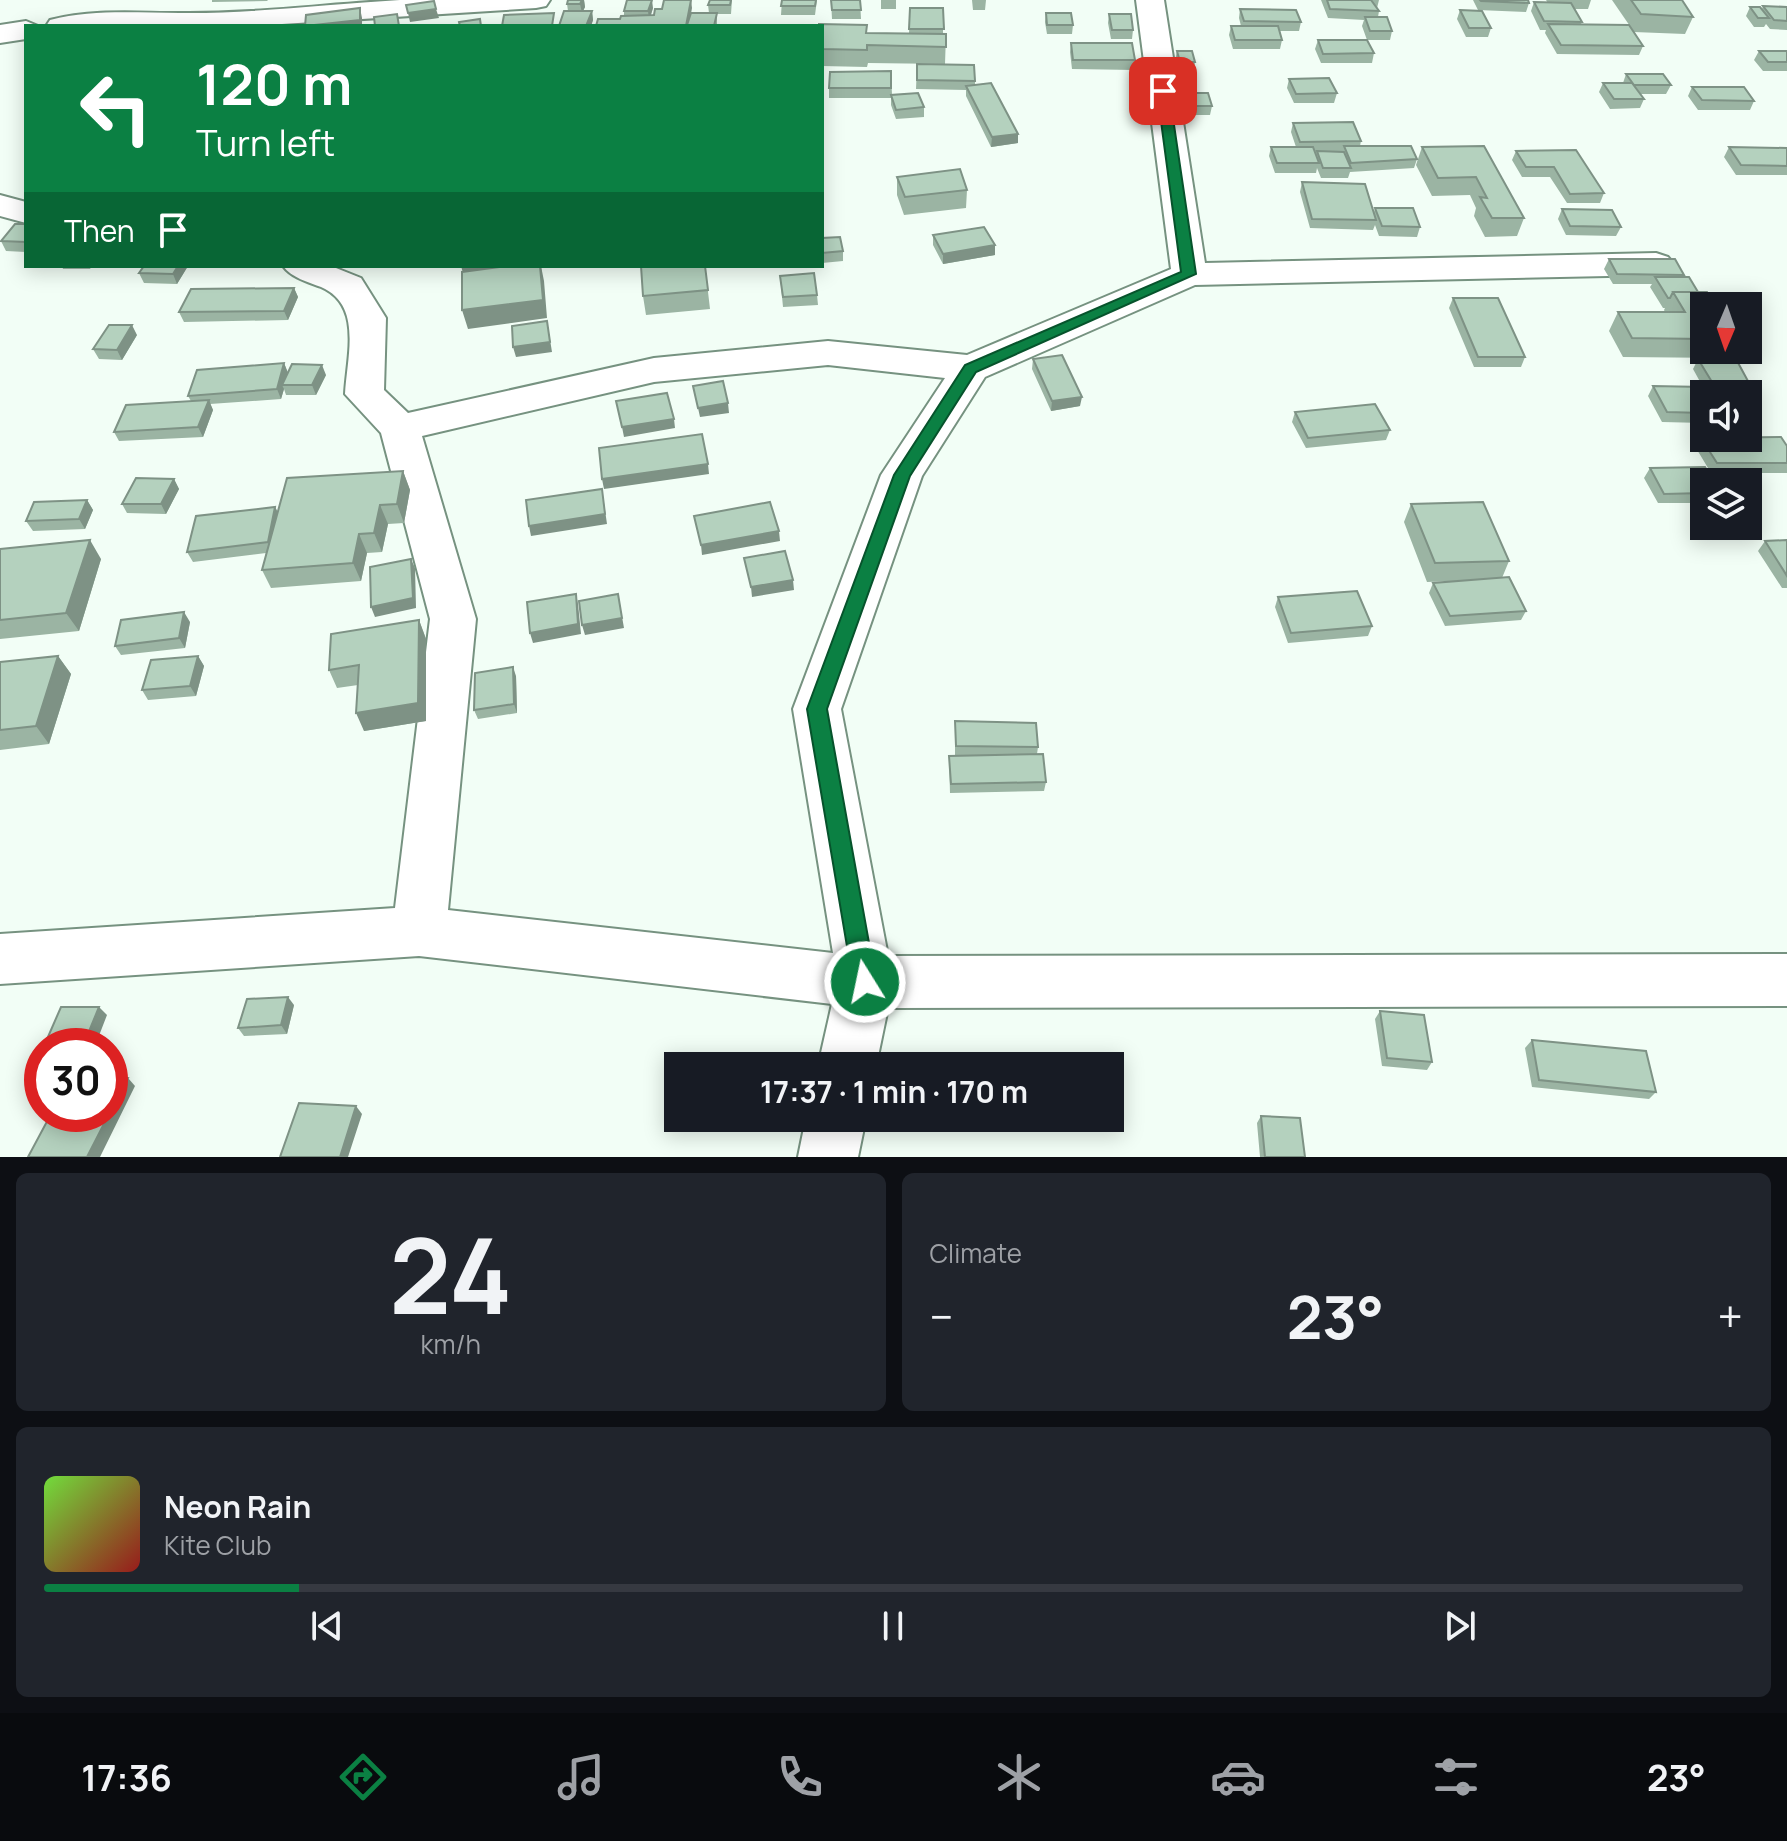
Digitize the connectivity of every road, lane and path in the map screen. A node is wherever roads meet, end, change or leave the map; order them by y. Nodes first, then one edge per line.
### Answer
1 (145, 0) edge
2 (536, 0) edge
3 (1150, 0) edge
4 (472, 1) edge
5 (75, 24) edge
6 (181, 24) edge
7 (24, 30) edge
8 (0, 34) edge
9 (0, 205) edge
10 (24, 212) edge
11 (1656, 264) edge
12 (306, 268) edge
13 (1189, 274) junction
14 (971, 368) junction
15 (400, 428) junction
16 (419, 931) junction
17 (0, 959) edge
18 (1787, 980) edge
19 (865, 982) junction
20 (850, 1052) edge
21 (833, 1132) edge
22 (828, 1157) edge

1 - 6 street
2 - 4 street
3 - 13 street
4 - 6 street
5 - 6 street
7 - 8 street
9 - 10 street
11 - 13 street
12 - 15 street
13 - 14 street
14 - 15 street
14 - 19 street
15 - 16 street
16 - 17 street
16 - 19 street
18 - 19 street
19 - 20 street
21 - 22 street

